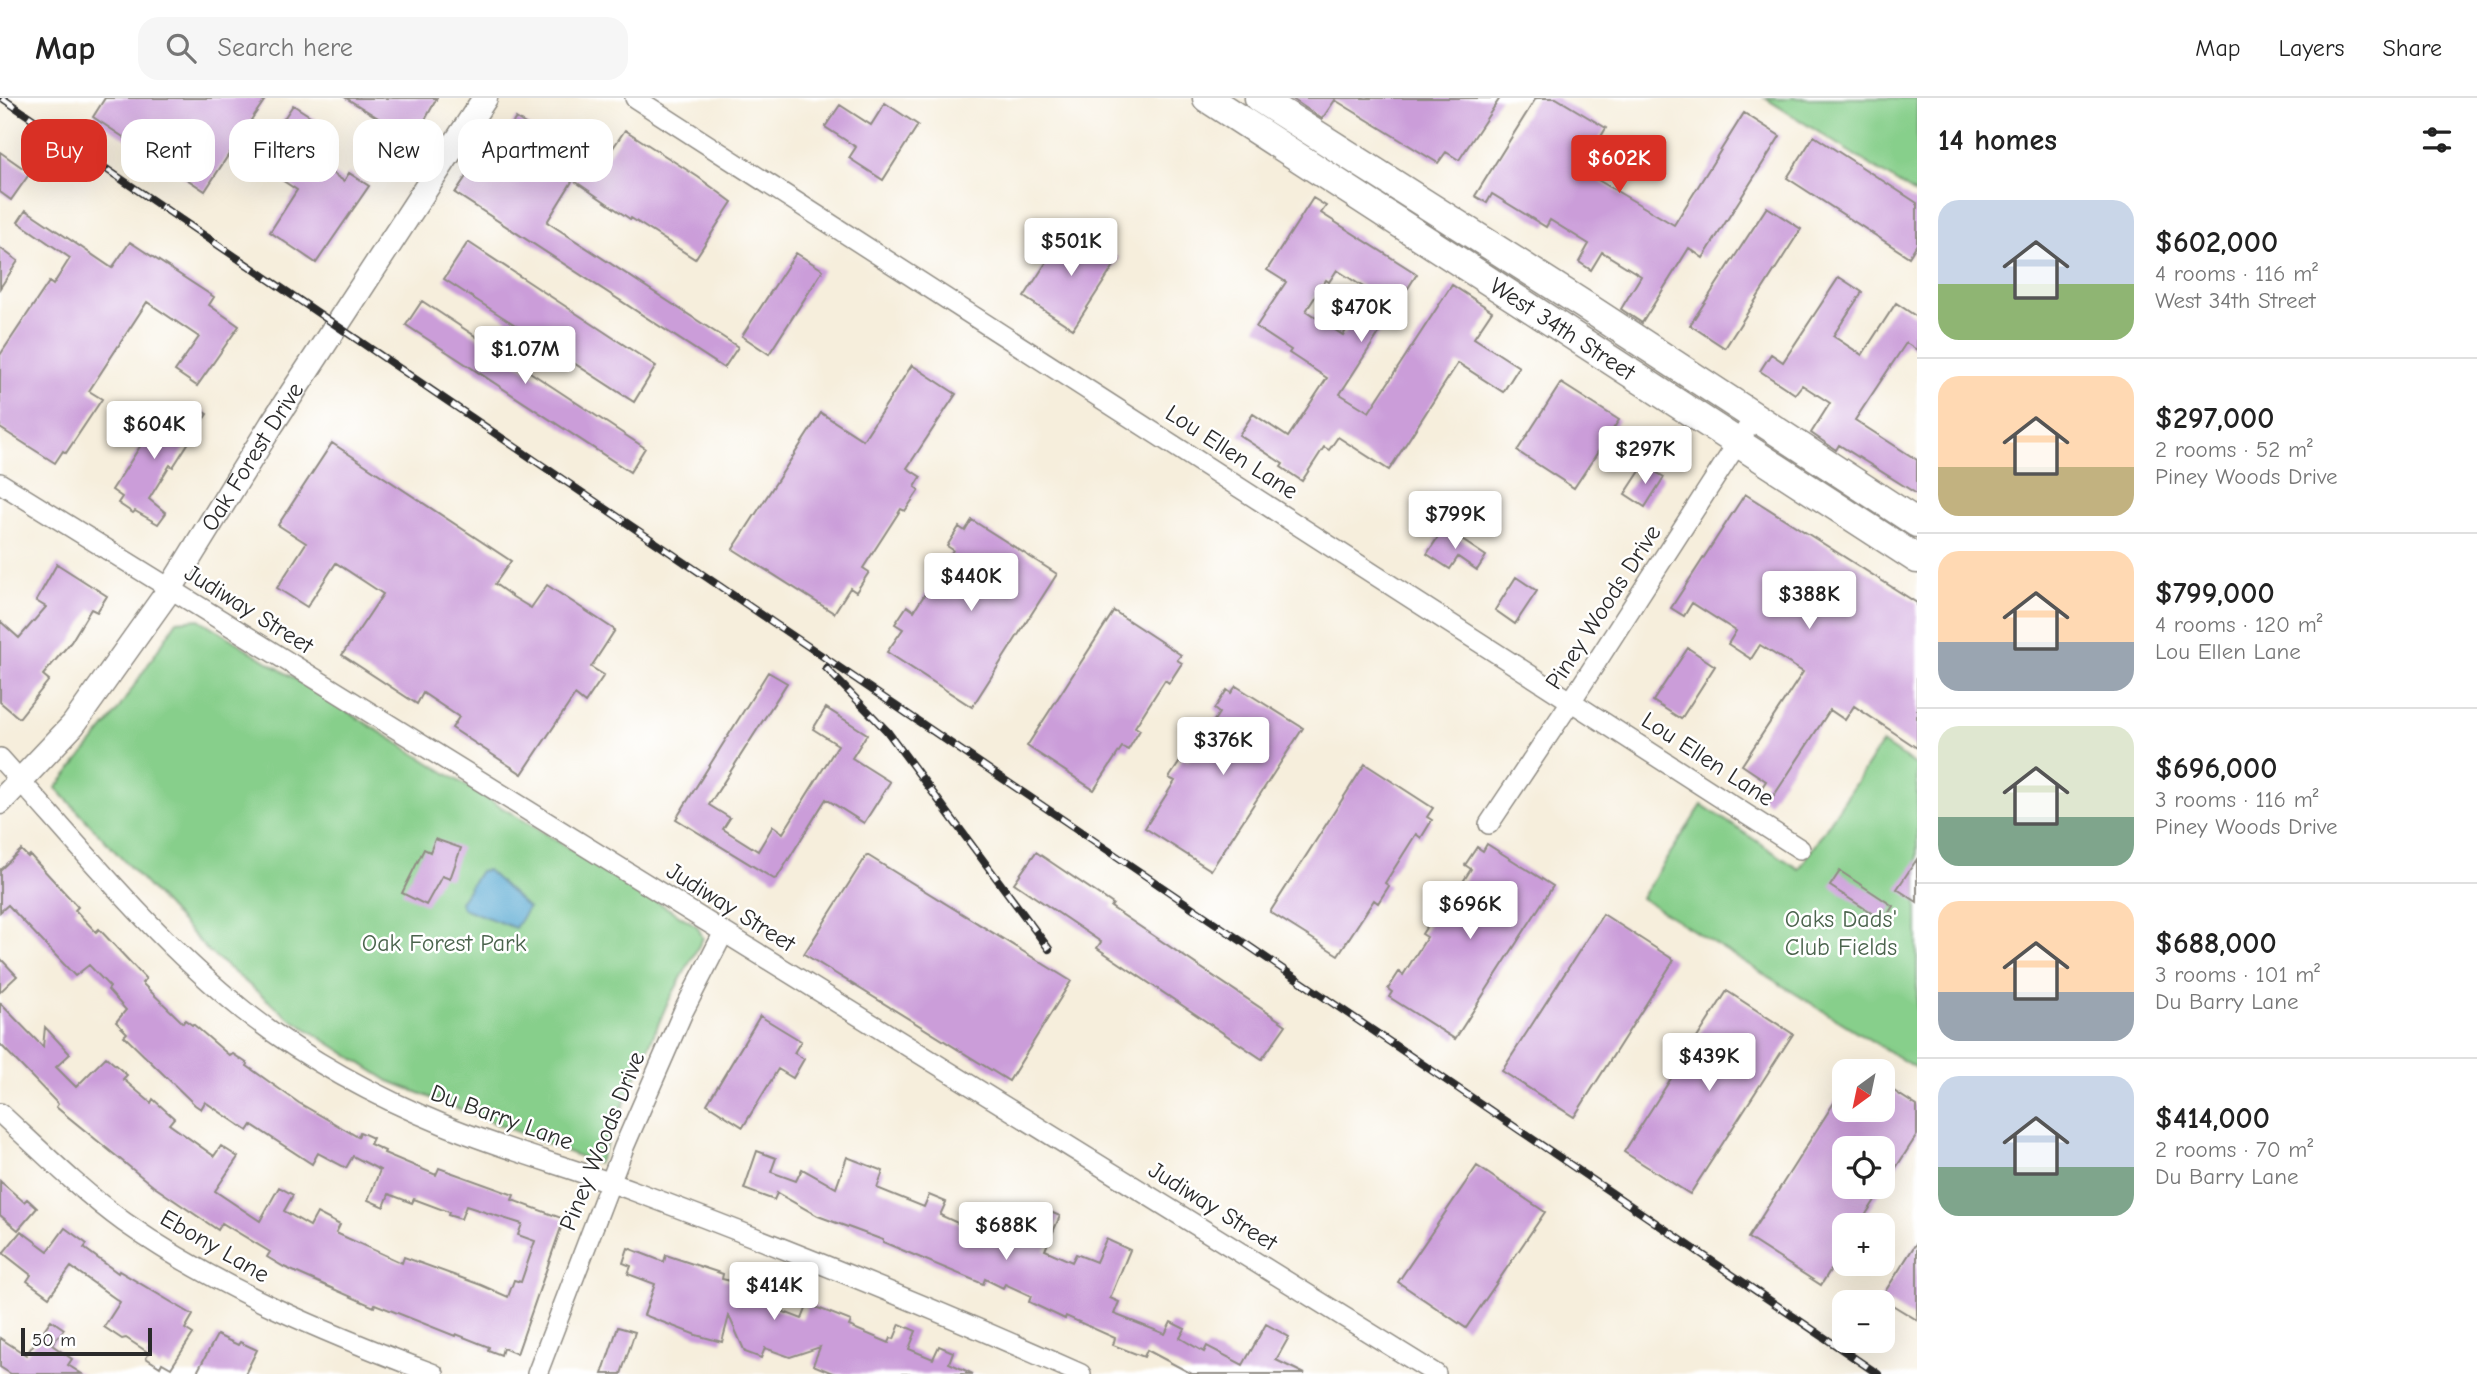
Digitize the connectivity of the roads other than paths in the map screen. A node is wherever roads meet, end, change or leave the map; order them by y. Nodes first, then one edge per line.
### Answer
1 (485, 98) edge
2 (635, 98) edge
3 (1207, 98) edge
4 (1259, 98) edge
5 (1374, 171) junction
6 (1358, 196) junction
7 (1561, 290) junction
8 (1544, 317) junction
9 (1755, 416) junction
10 (1737, 444) junction
11 (0, 483) edge
12 (1917, 523) edge
13 (1917, 559) edge
14 (170, 589) junction
15 (1572, 700) junction
16 (0, 758) edge
17 (21, 781) junction
18 (0, 802) edge
19 (1489, 824) dead end
20 (1800, 849) dead end
21 (724, 932) junction
22 (0, 1113) edge
23 (610, 1182) junction
24 (434, 1374) edge
25 (537, 1374) edge
26 (1082, 1374) edge
27 (1436, 1374) edge

1 - 14 street, Oak Forest Drive
2 - 15 street, Lou Ellen Lane
3 - 6 main road, West 34th Street
4 - 5 main road, West 34th Street
5 - 6 main road
5 - 7 main road, West 34th Street
6 - 8 main road, West 34th Street
7 - 8 main road
7 - 9 main road, West 34th Street
8 - 10 main road, West 34th Street
9 - 10 street, Piney Woods Drive
9 - 12 main road, West 34th Street
10 - 13 main road, West 34th Street
10 - 15 street, Piney Woods Drive
11 - 14 street, Judiway Street
14 - 17 street, Oak Forest Drive
14 - 21 street, Judiway Street
15 - 19 street, Piney Woods Drive
15 - 20 street, Lou Ellen Lane
16 - 17 street, Du Barry Lane
17 - 18 street, Oak Forest Drive
17 - 23 street, Du Barry Lane
21 - 23 street, Piney Woods Drive
21 - 27 street, Judiway Street
22 - 24 street, Ebony Lane
23 - 25 street, Piney Woods Drive
23 - 26 street, Du Barry Lane

